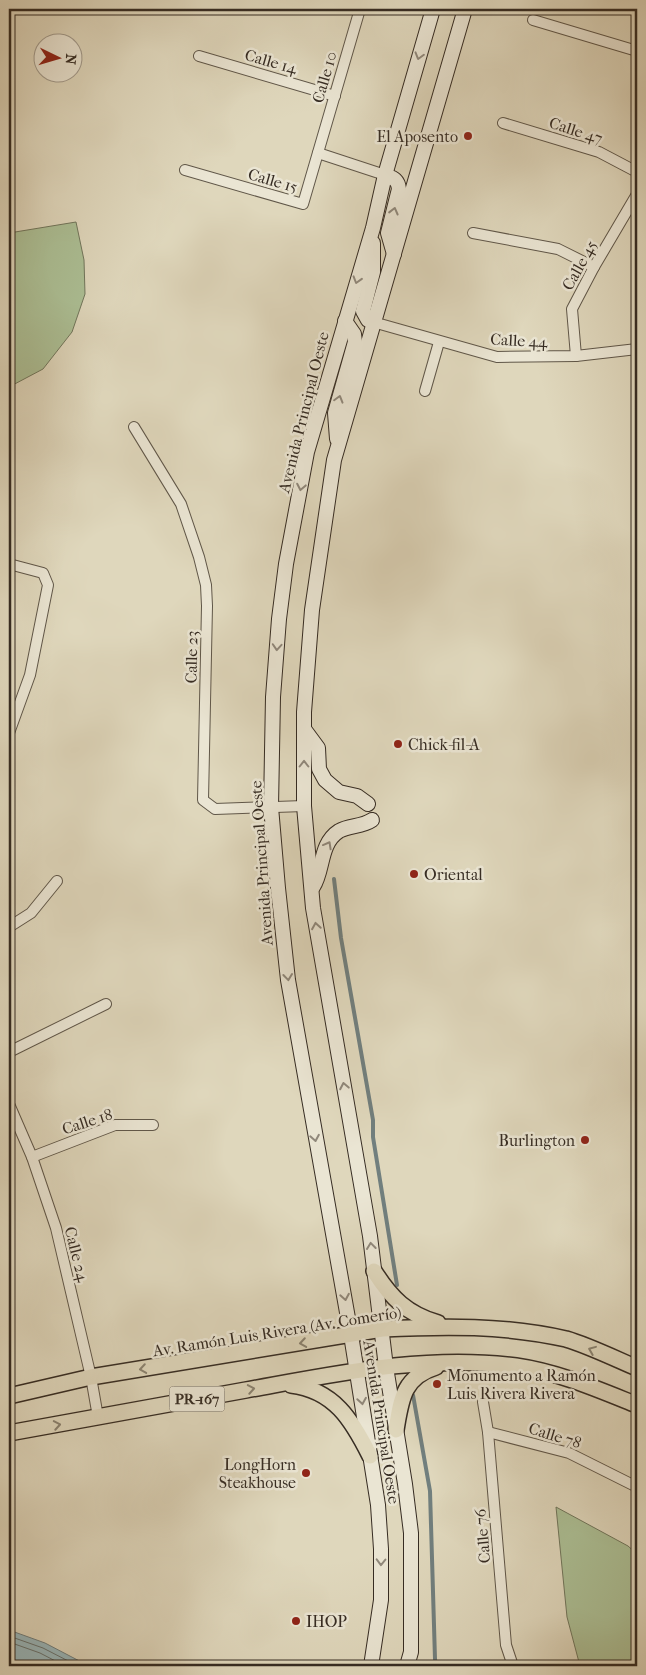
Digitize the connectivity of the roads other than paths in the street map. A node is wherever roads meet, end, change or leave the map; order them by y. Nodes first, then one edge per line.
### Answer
1 (360, 9) edge
2 (433, 9) edge
3 (465, 9) edge
4 (533, 20) dead end
5 (637, 51) edge
6 (198, 56) dead end
7 (335, 96) junction
8 (503, 122) dead end
9 (318, 153) junction
10 (184, 170) dead end
11 (637, 172) edge
12 (385, 174) junction
13 (637, 194) edge
14 (373, 228) junction
15 (473, 233) dead end
16 (394, 254) junction
17 (594, 267) junction
18 (345, 321) junction
19 (373, 322) junction
20 (439, 342) junction
21 (637, 349) edge
22 (576, 356) junction
23 (426, 391) dead end
24 (134, 428) dead end
25 (338, 447) junction
26 (9, 564) edge
27 (304, 729) junction
28 (9, 733) edge
29 (368, 804) dead end
30 (304, 806) junction
31 (272, 807) junction
32 (372, 820) dead end
33 (57, 881) dead end
34 (312, 890) junction
35 (9, 927) edge
36 (106, 1004) dead end
37 (9, 1052) edge
38 (9, 1104) edge
39 (153, 1124) dead end
40 (32, 1156) junction
41 (374, 1271) junction
42 (449, 1326) junction
43 (382, 1329) junction
44 (351, 1335) junction
45 (454, 1362) junction
46 (386, 1366) junction
47 (637, 1368) edge
48 (357, 1371) junction
49 (91, 1377) junction
50 (282, 1383) junction
51 (9, 1396) edge
52 (483, 1402) dead end
53 (637, 1405) edge
54 (98, 1417) junction
55 (396, 1430) junction
56 (488, 1432) junction
57 (9, 1433) edge
58 (370, 1456) junction
59 (637, 1487) edge
60 (412, 1659) edge
61 (371, 1666) edge
62 (407, 1666) edge
63 (513, 1666) edge

1 - 7 street, Calle 10
2 -> 12 main road, Avenida Principal Oeste
3 - 16 main road, Avenida Principal Oeste
4 - 5 street
6 - 7 street, Calle 14
7 - 9 street, Calle 10
8 - 11 street, Calle 47
9 - 10 street, Calle 15
9 - 12 street
12 - 14 main road, Avenida Principal Oeste
16 -> 12 main road
13 - 17 street, Calle 45
14 -> 18 main road, Avenida Principal Oeste
14 - 19 main road
15 - 17 street
16 - 19 main road, Avenida Principal Oeste
17 - 22 street, Calle 45
25 -> 18 main road
18 -> 31 main road, Avenida Principal Oeste
19 - 20 street, Calle 44
19 - 25 main road, Avenida Principal Oeste
20 - 22 street, Calle 44
20 - 23 street
21 - 22 street, Calle 44
24 - 31 street, Calle 23
25 - 27 main road, Avenida Principal Oeste
26 - 28 street
27 - 29 main road
30 -> 27 main road, Avenida Principal Oeste
30 - 31 street, Calle 23
30 - 34 main road, Avenida Principal Oeste
31 -> 44 main road, Avenida Principal Oeste
34 -> 32 main road
33 - 35 street
41 -> 34 main road, Avenida Principal Oeste
36 - 37 street
38 - 40 street, Calle 24
39 - 40 street, Calle 18
40 - 49 street, Calle 24
41 - 42 main road
41 - 43 main road, Avenida Principal Oeste
42 - 43 main road, Av. Ramón Luis Rivera (Av. Comerío) / PR-167
47 -> 42 main road, Av. Ramón Luis Rivera (Av. Comerío) / PR-167
43 - 44 main road, Av. Ramón Luis Rivera (Av. Comerío) / PR-167
43 - 46 main road, Avenida Principal Oeste
44 - 48 main road, Avenida Principal Oeste
44 -> 49 main road, Av. Ramón Luis Rivera (Av. Comerío) / PR-167
45 - 46 main road, PR-167
45 - 53 main road, PR-167
45 - 55 main road
46 - 48 main road, PR-167
46 - 55 main road, Avenida Principal Oeste
48 - 50 main road, PR-167
48 -> 58 main road, Avenida Principal Oeste
49 - 51 main road, Av. Ramón Luis Rivera (Av. Comerío) / PR-167
49 - 54 street, Calle 24
54 -> 50 main road, PR-167
50 - 58 main road
52 - 56 street, Calle 76
57 -> 54 main road, PR-167
55 - 60 main road, Avenida Principal Oeste
56 - 59 street, Calle 78
56 - 63 street, Calle 76
58 -> 61 main road, Avenida Principal Oeste
60 - 62 main road, Avenida Principal Oeste

